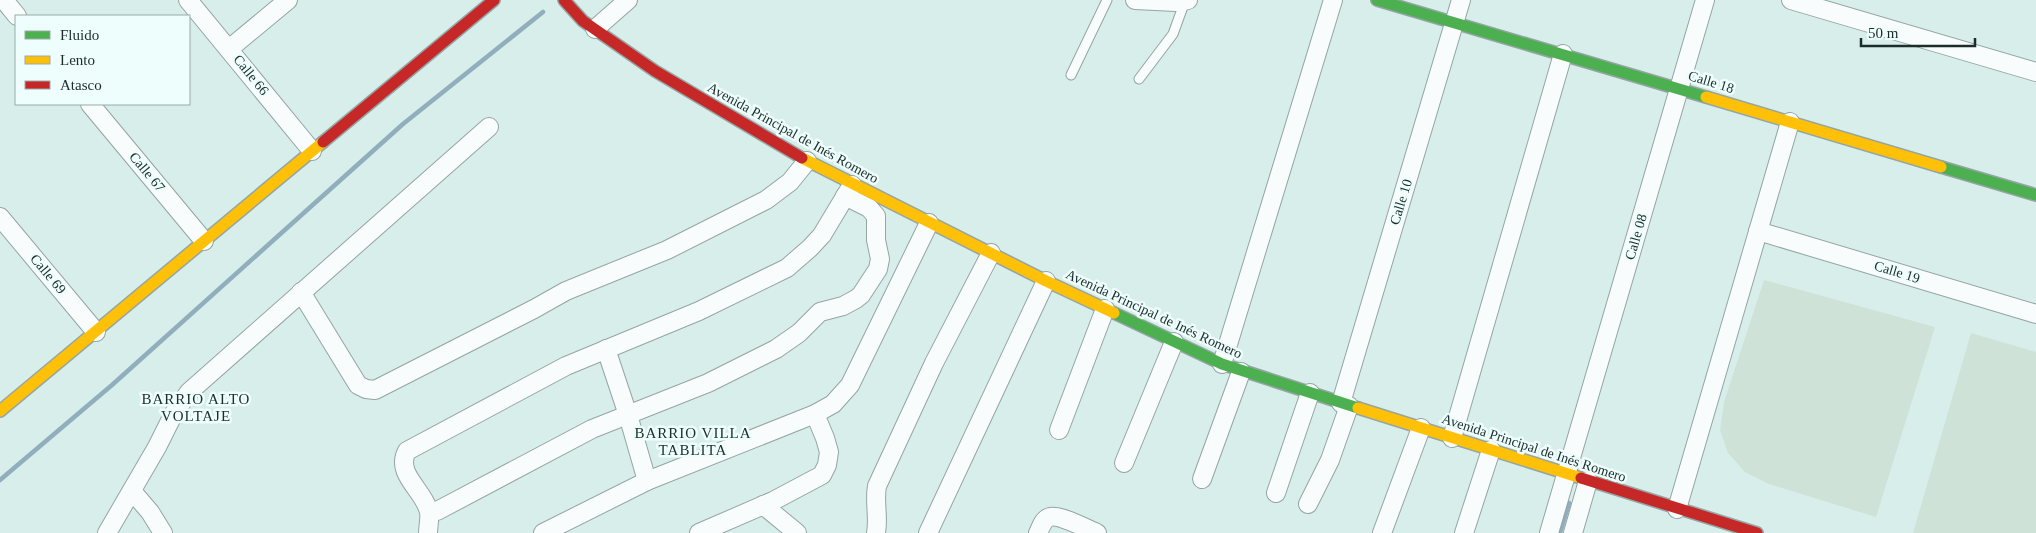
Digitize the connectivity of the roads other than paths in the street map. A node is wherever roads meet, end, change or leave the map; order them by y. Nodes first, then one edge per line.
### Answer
1 (4, 0) edge
2 (188, 0) edge
3 (288, 0) edge
4 (494, 0) edge
5 (564, 0) edge
6 (628, 0) edge
7 (1107, 0) edge
8 (1135, 0) edge
9 (1186, 0) edge
10 (1333, 0) edge
11 (1377, 0) edge
12 (1461, 0) edge
13 (1705, 0) edge
14 (1791, 0) edge
15 (16, 15) edge
16 (1455, 22) junction
17 (589, 25) junction
18 (229, 49) junction
19 (1563, 54) junction
20 (2036, 72) edge
21 (1070, 75) dead end
22 (1139, 79) dead end
23 (1679, 88) junction
24 (91, 105) edge
25 (1790, 122) junction
26 (489, 127) dead end
27 (312, 151) junction
28 (807, 161) junction
29 (848, 190) junction
30 (2036, 195) edge
31 (0, 217) edge
32 (929, 223) junction
33 (1758, 231) junction
34 (204, 241) junction
35 (991, 253) junction
36 (1046, 280) junction
37 (301, 292) junction
38 (1105, 309) junction
39 (2036, 314) edge
40 (96, 332) junction
41 (1174, 342) junction
42 (606, 350) junction
43 (1222, 364) junction
44 (1241, 372) junction
45 (1310, 393) junction
46 (1345, 405) junction
47 (0, 411) edge
48 (815, 414) junction
49 (628, 415) junction
50 (1421, 428) junction
51 (1059, 430) dead end
52 (1452, 438) junction
53 (1491, 450) junction
54 (1124, 463) dead end
55 (1567, 474) junction
56 (1202, 479) dead end
57 (647, 481) junction
58 (1588, 481) junction
59 (132, 491) junction
60 (1276, 493) dead end
61 (1308, 504) dead end
62 (763, 505) junction
63 (429, 509) junction
64 (1677, 509) junction
65 (107, 533) edge
66 (163, 533) edge
67 (428, 533) edge
68 (543, 533) edge
69 (699, 533) edge
70 (798, 533) edge
71 (876, 533) edge
72 (928, 533) edge
73 (1038, 533) edge
74 (1097, 533) edge
75 (1382, 533) edge
76 (1464, 533) edge
77 (1549, 533) edge
78 (1573, 533) edge
79 (1757, 533) edge

1 - 15 street
2 - 18 street, Calle 66
3 - 18 street
4 - 27 street
5 - 17 street, Avenida Principal de Inés Romero
6 - 17 street
7 - 21 lane
8 - 9 street
9 - 22 lane
10 - 43 street
11 - 16 street, Calle 18
12 - 16 street, Calle 10
13 - 23 street, Calle 08
14 - 20 street
16 - 19 street, Calle 18
16 - 46 street, Calle 10
17 - 28 street, Avenida Principal de Inés Romero
18 - 27 street, Calle 66
19 - 23 street, Calle 18
19 - 52 street
23 - 25 street, Calle 18
23 - 55 street, Calle 08
24 - 34 street, Calle 67
25 - 30 street, Calle 18
25 - 33 street
26 - 37 street
27 - 34 street
28 - 29 street, Avenida Principal de Inés Romero
28 - 37 street
29 - 32 street, Avenida Principal de Inés Romero
29 - 42 street
29 - 49 street
31 - 40 street, Calle 69
32 - 35 street, Avenida Principal de Inés Romero
32 - 48 street
33 - 39 street, Calle 19
33 - 64 street
34 - 40 street
35 - 36 street, Avenida Principal de Inés Romero
35 - 71 street
36 - 38 street, Avenida Principal de Inés Romero
36 - 72 street
37 - 59 street
38 - 41 street, Avenida Principal de Inés Romero
38 - 51 street
40 - 47 street
41 - 43 street, Avenida Principal de Inés Romero
41 - 54 street
42 - 49 street
42 - 63 street
43 - 44 street, Avenida Principal de Inés Romero
44 - 45 street, Avenida Principal de Inés Romero
44 - 56 street
45 - 46 street, Avenida Principal de Inés Romero
45 - 60 street
46 - 50 street, Avenida Principal de Inés Romero
46 - 61 street, Calle 10
48 - 57 street
48 - 62 street
49 - 57 street
49 - 63 street
50 - 52 street, Avenida Principal de Inés Romero
50 - 75 street
52 - 53 street, Avenida Principal de Inés Romero
53 - 55 street, Avenida Principal de Inés Romero
53 - 76 street
55 - 58 street, Avenida Principal de Inés Romero
55 - 77 street, Calle 08
57 - 68 street
58 - 64 street, Avenida Principal de Inés Romero
58 - 78 street
59 - 65 street
59 - 66 street
62 - 69 street
62 - 70 street
63 - 67 street
64 - 79 street, Avenida Principal de Inés Romero
73 - 74 street

